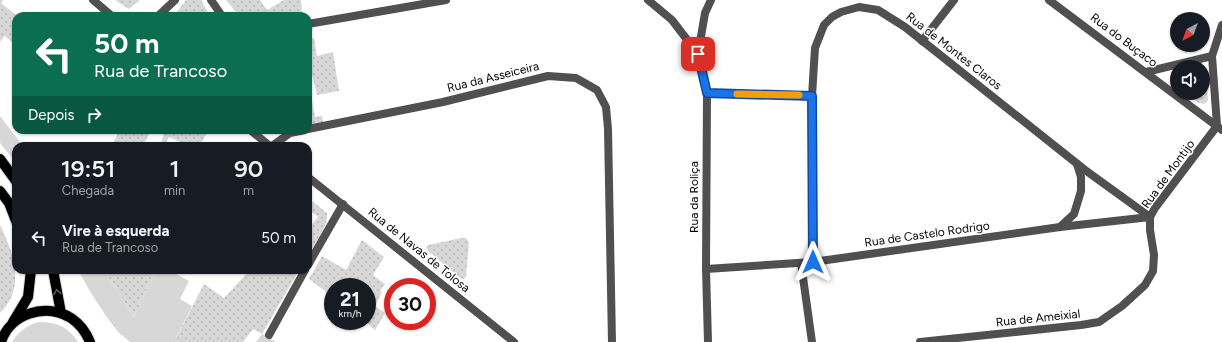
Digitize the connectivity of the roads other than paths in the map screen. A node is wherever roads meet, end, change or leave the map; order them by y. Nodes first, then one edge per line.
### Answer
1 (93, 0) edge
2 (175, 0) edge
3 (211, 0) edge
4 (396, 0) edge
5 (446, 0) edge
6 (648, 0) edge
7 (711, 0) edge
8 (954, 0) edge
9 (1049, 0) edge
10 (393, 9) junction
11 (107, 12) edge
12 (162, 12) edge
13 (219, 12) edge
14 (312, 23) edge
15 (1222, 25) edge
16 (922, 41) junction
17 (698, 54) junction
18 (1212, 56) junction
19 (1146, 72) junction
20 (707, 93) junction
21 (812, 96) junction
22 (1220, 128) edge
23 (312, 129) edge
24 (255, 134) edge
25 (289, 134) edge
26 (266, 142) edge
27 (277, 142) edge
28 (0, 159) edge
29 (1077, 164) junction
30 (12, 175) edge
31 (312, 180) edge
32 (0, 191) edge
33 (343, 204) junction
34 (12, 212) edge
35 (1150, 217) junction
36 (1060, 227) junction
37 (312, 259) edge
38 (813, 262) junction
39 (801, 263) junction
40 (706, 269) junction
41 (31, 274) edge
42 (54, 274) edge
43 (303, 274) edge
44 (1145, 285) joint
45 (61, 314) junction
46 (11, 325) junction
47 (269, 335) dead end
48 (1, 342) edge
49 (90, 342) edge
50 (514, 342) edge
51 (612, 342) edge
52 (708, 342) edge
53 (812, 342) edge
54 (920, 342) edge

1 - 11 street
2 - 12 street
3 - 13 street
4 - 10 street
5 - 10 street
6 - 17 street
7 - 17 street
8 - 16 street
9 - 19 street, Rua do Buçaco
10 - 14 street
15 - 18 street
16 - 21 street, Rua de Montes Claros
16 - 29 street, Rua de Montes Claros
17 - 20 street, Rua da Roliça
18 - 19 street
18 - 22 street
19 - 22 street, Rua do Buçaco
20 - 21 street
20 - 40 street, Rua da Roliça
21 - 38 street, Rua de Montes Claros
22 - 35 street, Rua de Montijo
23 - 51 street, Rua da Asseiceira
24 - 26 street
25 - 27 street, Rua da Asseiceira
28 - 30 main road
29 - 35 street, Rua de Montes Claros
29 - 36 street
31 - 33 street, Rua de Navas de Tolosa
32 - 34 main road
33 - 37 street
33 - 50 street, Rua de Navas de Tolosa
35 - 36 street, Rua de Castelo Rodrigo
35 - 44 street, Rua de Montijo
36 - 38 street, Rua de Castelo Rodrigo
38 - 39 street, Rua de Castelo Rodrigo
39 - 40 street, Rua de Castelo Rodrigo
39 - 53 street
40 - 52 street, Rua da Roliça
41 - 46 main road
45 -> 42 main road
43 - 47 street
44 - 54 street, Rua de Ameixial
45 - 46 main road
45 - 49 main road
46 - 48 main road

